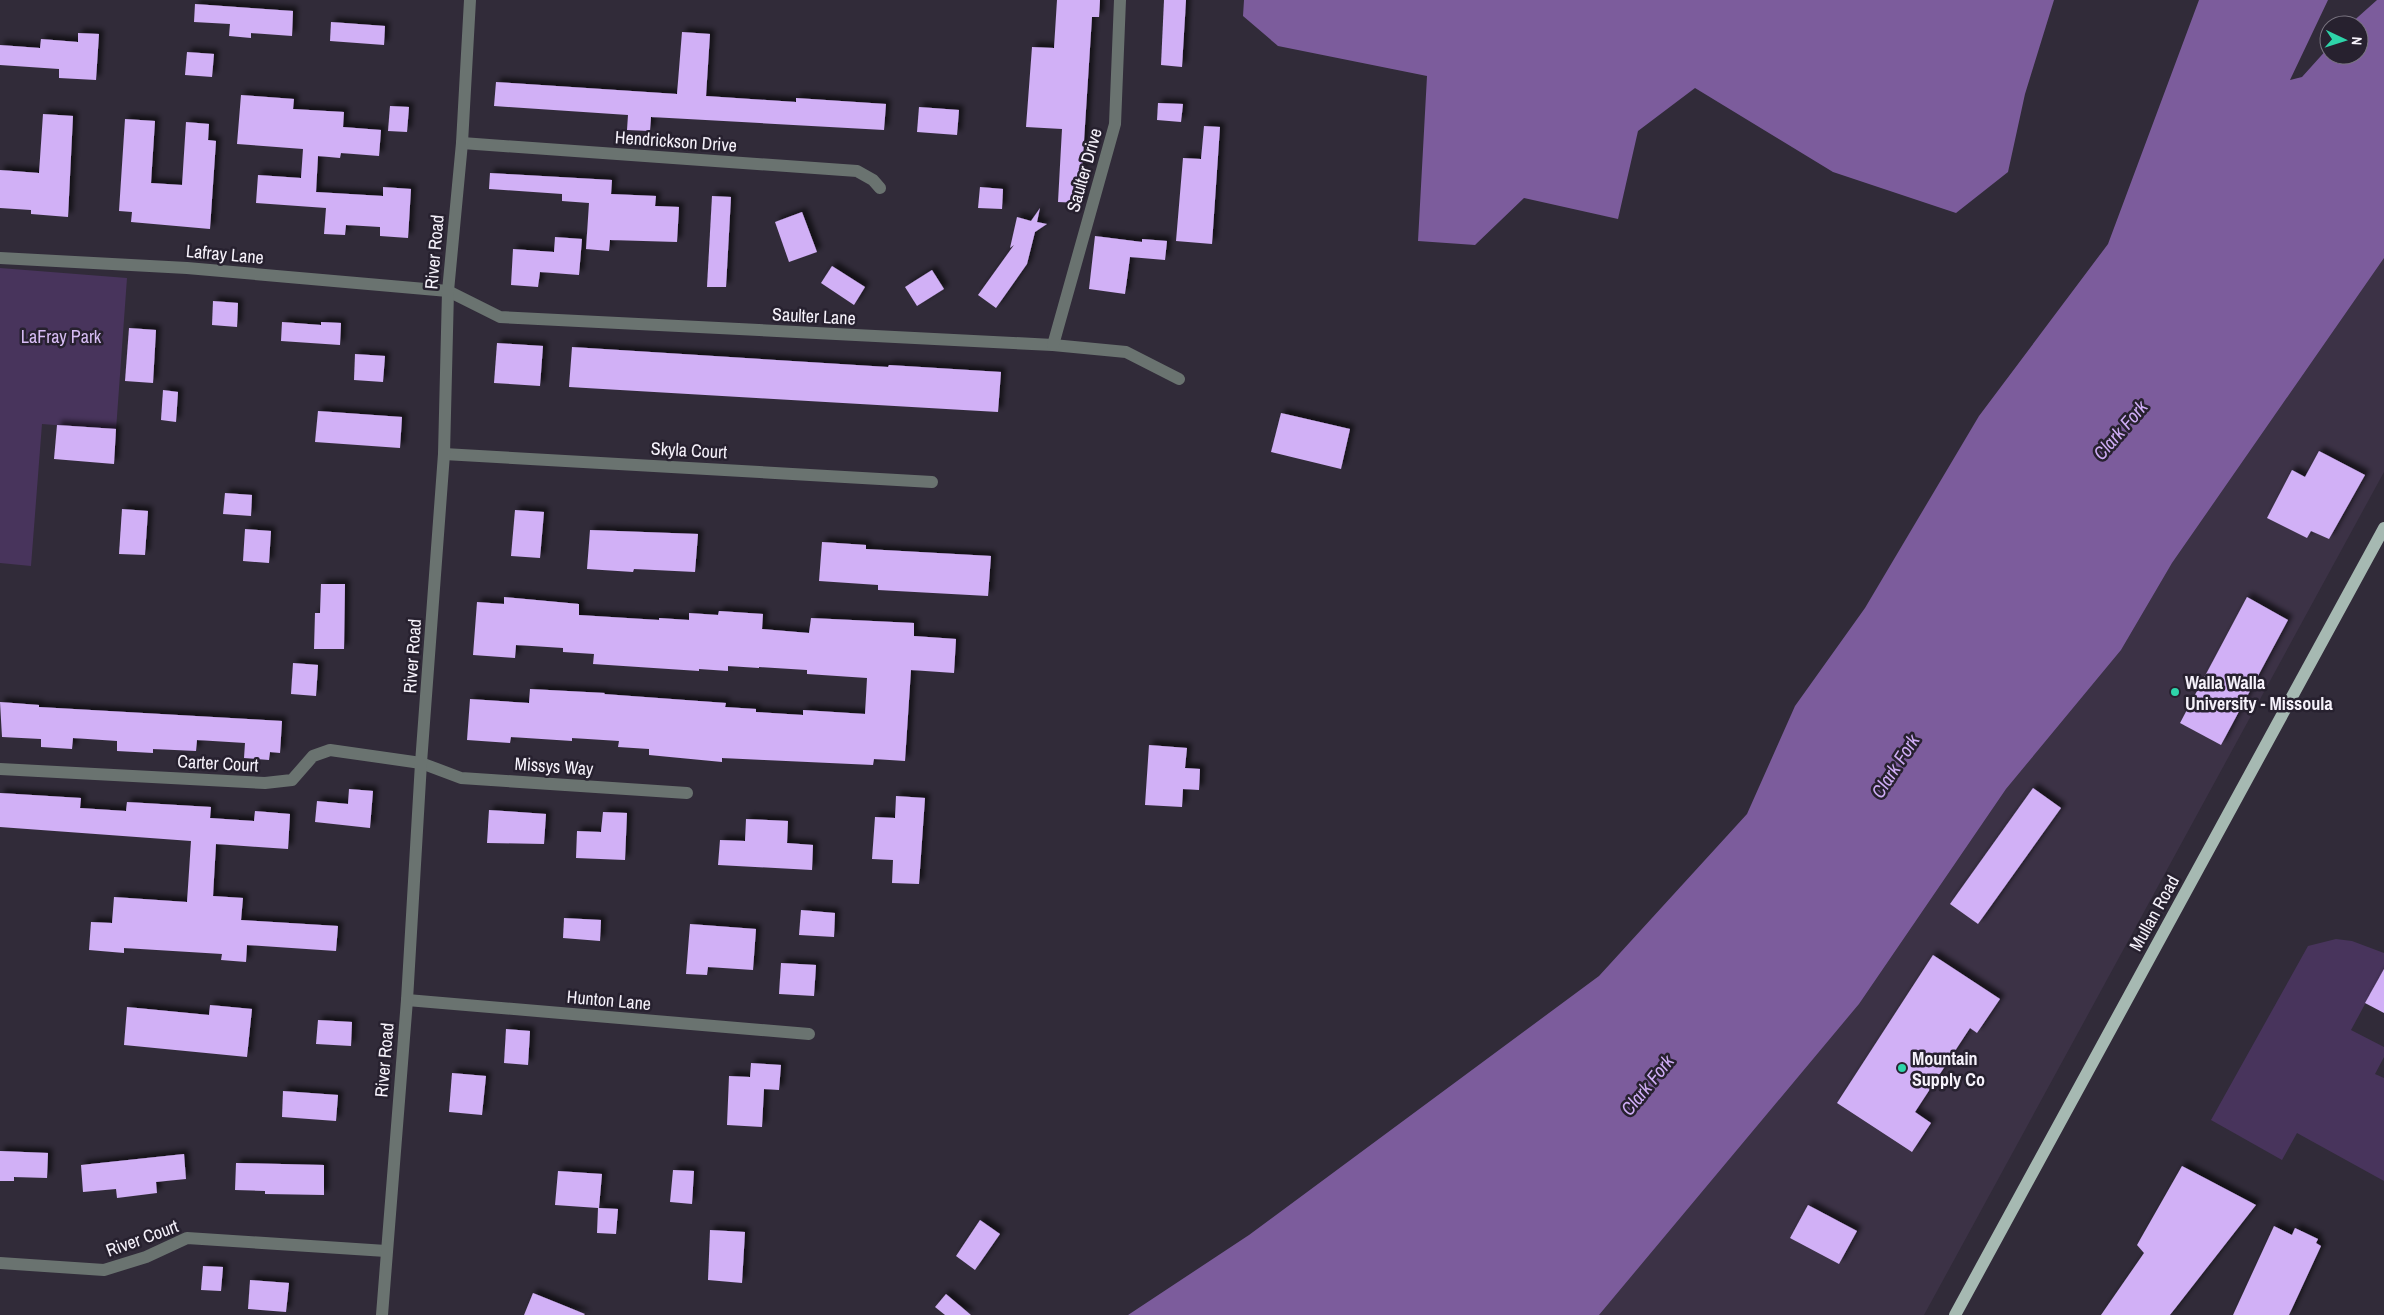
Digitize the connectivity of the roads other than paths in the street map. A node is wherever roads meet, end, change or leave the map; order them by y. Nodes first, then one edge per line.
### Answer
1 (470, 0) edge
2 (1120, 0) edge
3 (462, 143) junction
4 (880, 188) dead end
5 (0, 258) edge
6 (448, 291) junction
7 (1052, 345) junction
8 (1179, 379) dead end
9 (444, 454) junction
10 (932, 482) dead end
11 (2384, 528) edge
12 (421, 763) junction
13 (0, 769) edge
14 (687, 793) dead end
15 (407, 1000) junction
16 (809, 1034) dead end
17 (386, 1251) junction
18 (0, 1263) edge
19 (382, 1315) edge
20 (1955, 1315) edge

1 - 3 street, River Road
2 - 7 street, Saulter Drive
3 - 4 street, Hendrickson Drive
3 - 6 street, River Road
5 - 6 street, Lafray Lane
6 - 7 street, Saulter Lane
6 - 9 street, River Road
7 - 8 street, Saulter Lane
9 - 10 street, Skyla Court
9 - 12 street, River Road
11 - 20 main road, Mullan Road
12 - 13 street, Carter Court
12 - 14 street, Missys Way
12 - 15 street, River Road
15 - 16 street, Hunton Lane
15 - 17 street, River Road
17 - 18 street, River Court
17 - 19 street, River Road

